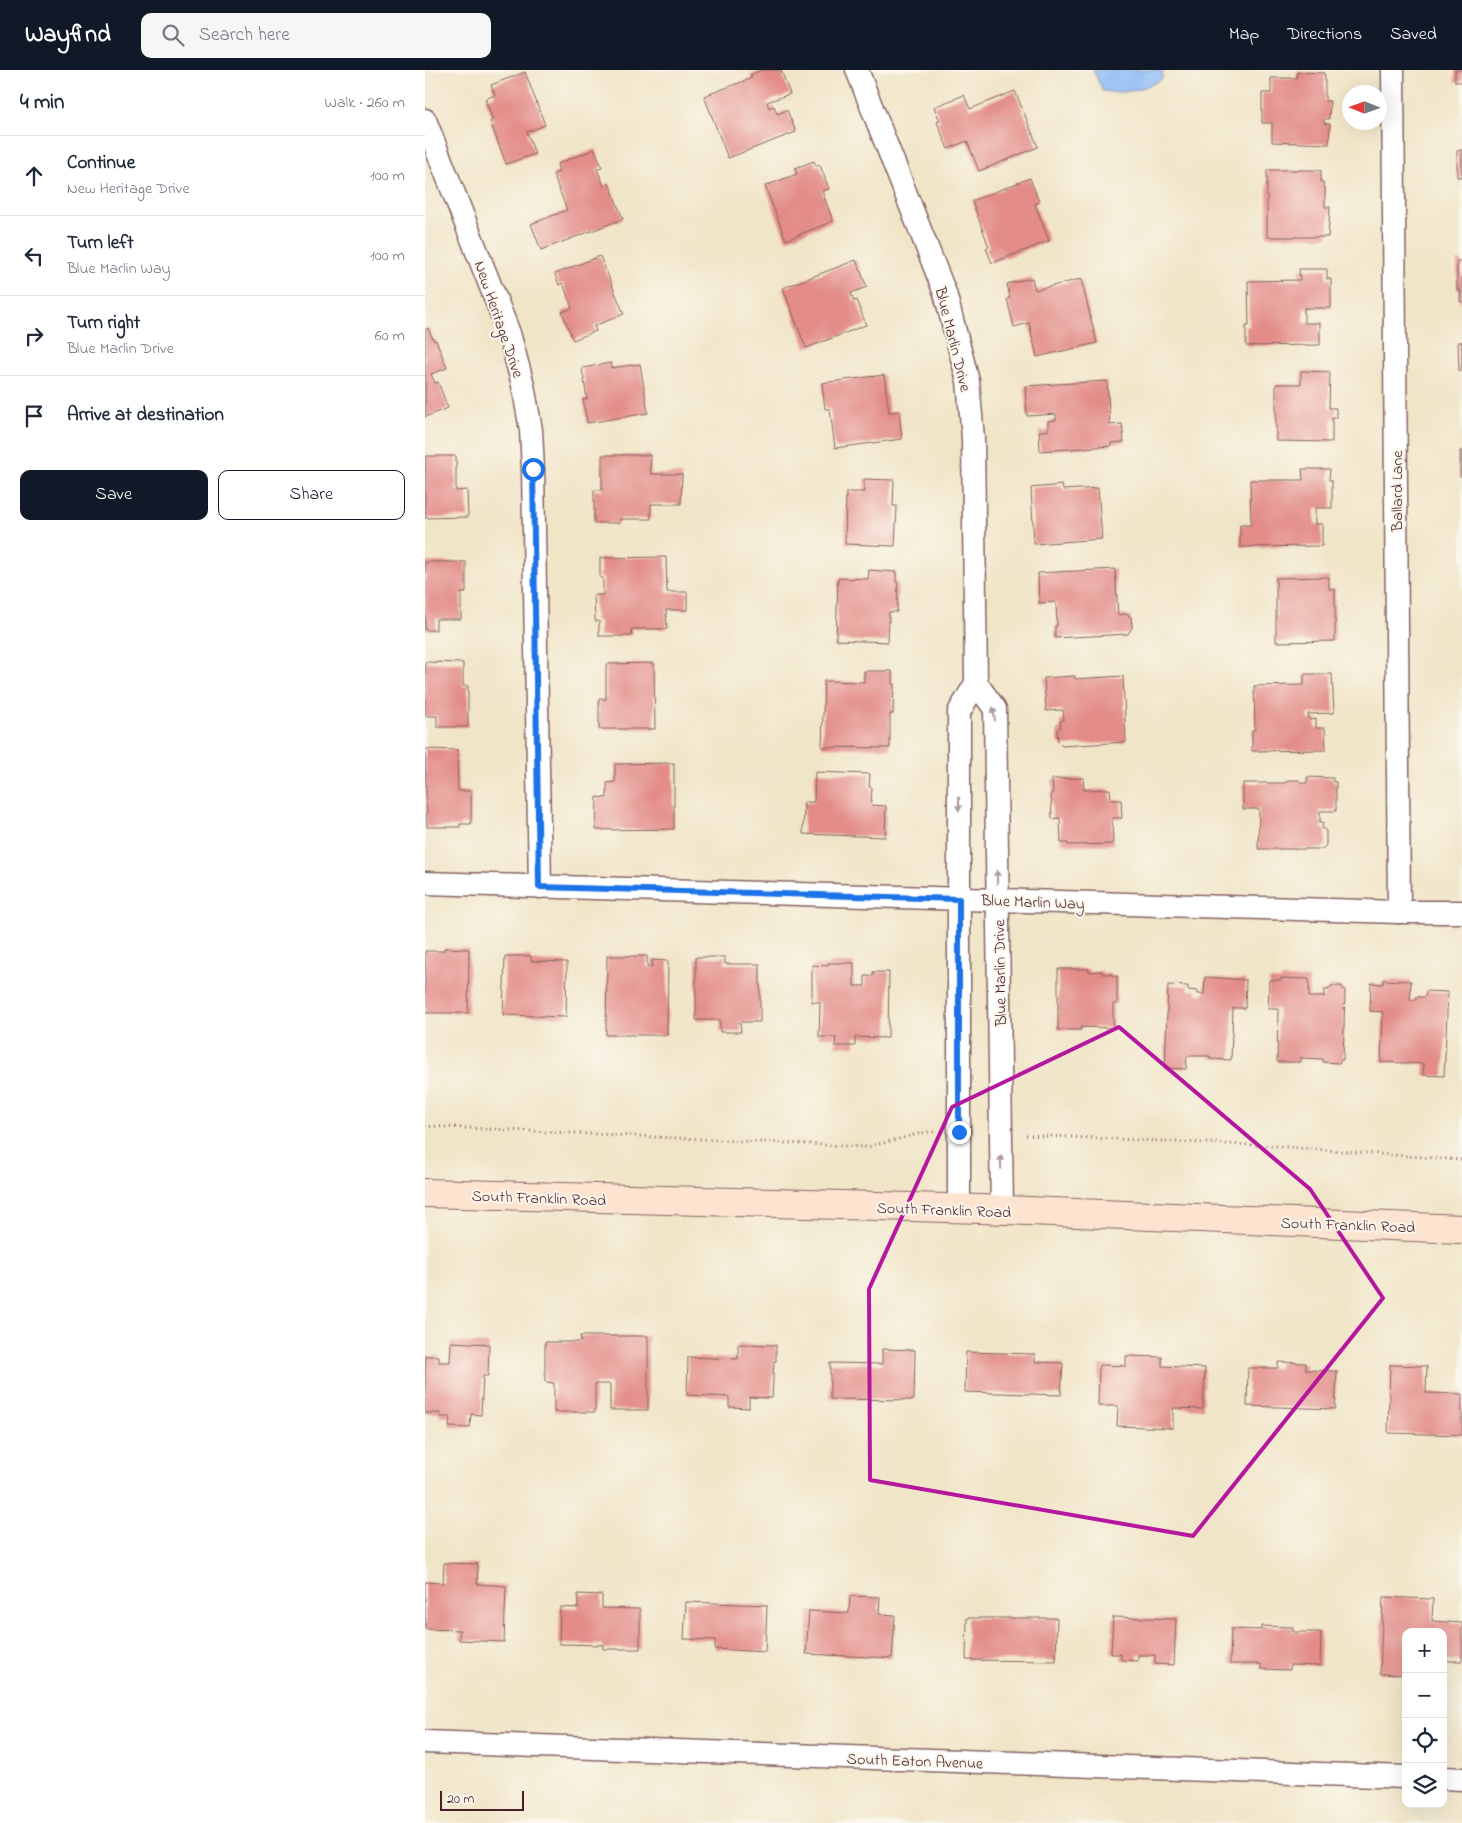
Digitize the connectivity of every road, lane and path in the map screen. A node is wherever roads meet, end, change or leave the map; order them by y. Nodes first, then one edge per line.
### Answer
1 (857, 70) edge
2 (1393, 70) edge
3 (425, 120) edge
4 (976, 683) junction
5 (425, 883) edge
6 (539, 887) junction
7 (959, 899) junction
8 (998, 900) junction
9 (1399, 912) junction
10 (1462, 912) edge
11 (425, 1193) edge
12 (959, 1209) junction
13 (1002, 1210) junction
14 (1462, 1229) edge
15 (425, 1742) edge
16 (1402, 1777) edge
17 (1447, 1778) edge
18 (1462, 1779) edge

1 - 4 street, Blue Marlin Drive
2 - 9 street, Ballard Lane
3 - 6 street, New Heritage Drive
4 -> 7 street
8 -> 4 street, Blue Marlin Drive
5 - 6 street, Blue Marlin Way
6 - 7 street, Blue Marlin Way
7 - 8 street, Blue Marlin Way
7 - 12 street
8 - 9 street, Blue Marlin Way
13 -> 8 street, Blue Marlin Drive
9 - 10 street, Blue Marlin Way
11 - 12 main road, South Franklin Road
12 - 13 main road, South Franklin Road
13 - 14 main road, South Franklin Road
15 - 16 street, South Eaton Avenue
17 - 18 street

